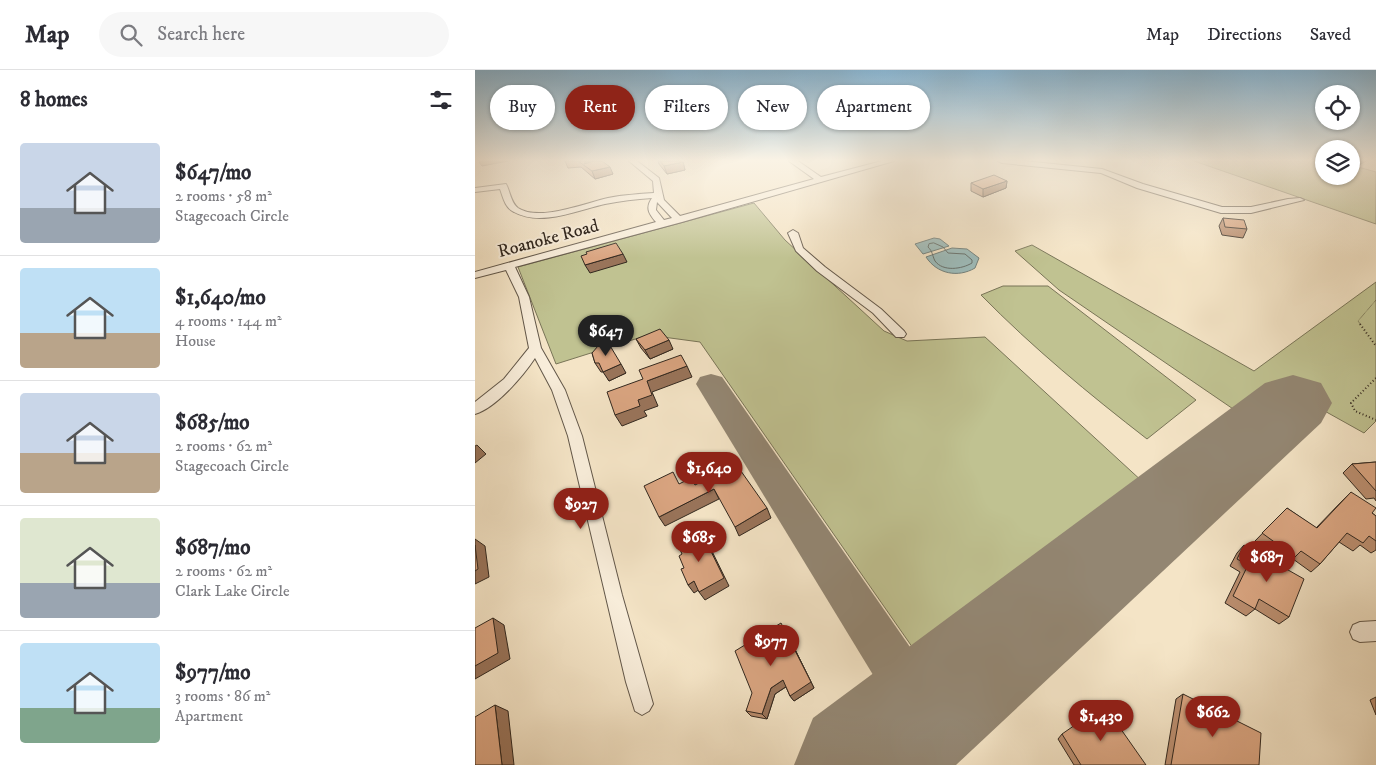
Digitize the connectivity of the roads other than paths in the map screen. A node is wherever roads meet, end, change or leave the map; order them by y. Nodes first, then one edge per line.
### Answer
1 (506, 193) edge
2 (773, 193) edge
3 (1169, 193) edge
4 (658, 194) junction
5 (1300, 200) dead end
6 (679, 220) junction
7 (662, 224) junction
8 (793, 233) dead end
9 (509, 266) junction
10 (475, 275) edge
11 (900, 334) dead end
12 (535, 348) junction
13 (475, 409) edge
14 (642, 704) dead end

1 - 4 street
2 - 6 street, Roanoke Road
3 - 5 street
4 - 6 street
4 - 7 street
6 - 7 street, Roanoke Road
7 - 9 street, Roanoke Road
8 - 11 street
9 - 10 street, Roanoke Road
9 - 12 street
12 - 13 street
12 - 14 street

